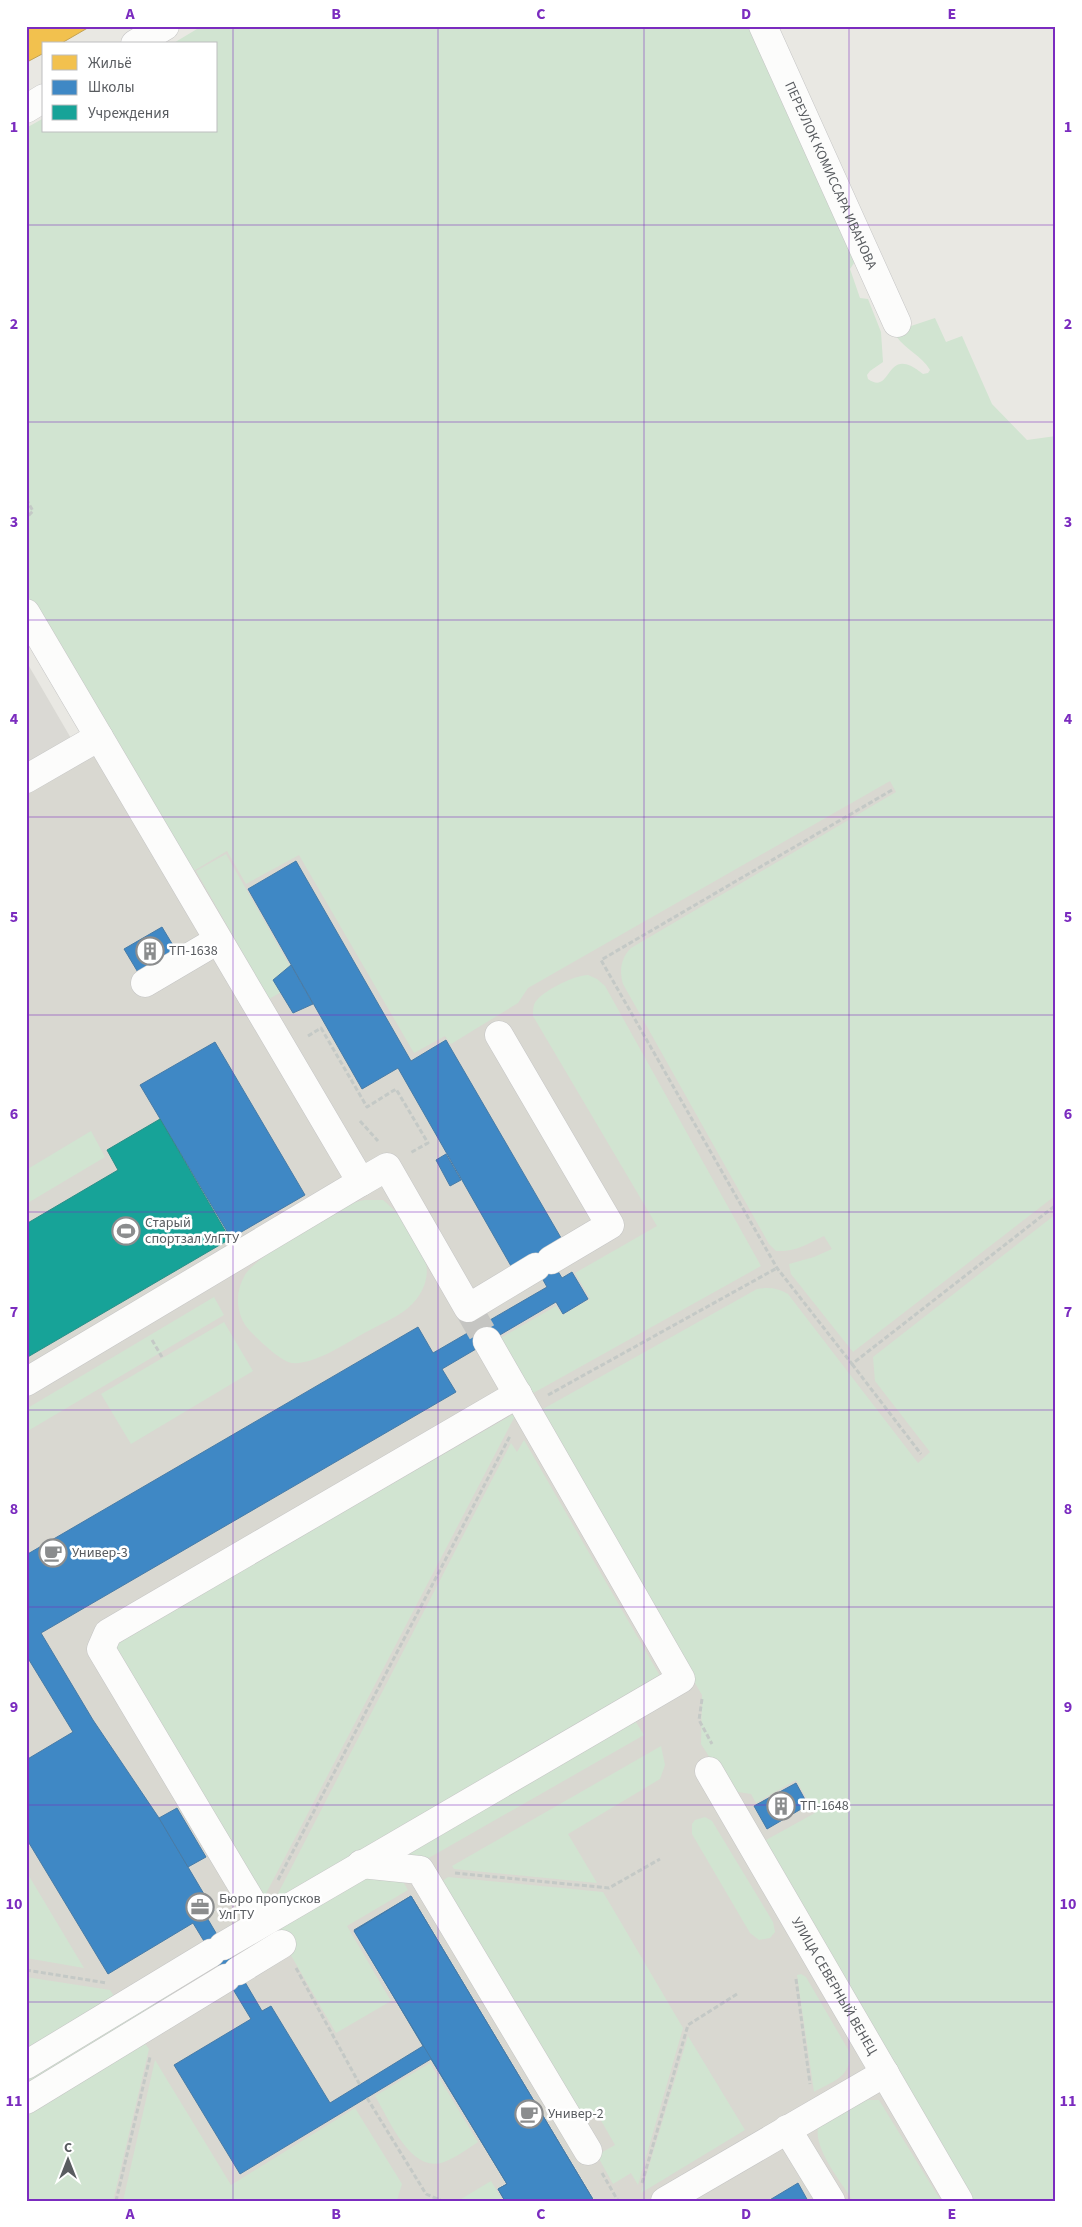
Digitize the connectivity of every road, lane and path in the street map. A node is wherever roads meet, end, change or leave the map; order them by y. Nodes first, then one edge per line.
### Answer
1 (126, 26) edge
2 (165, 26) edge
3 (764, 26) edge
4 (134, 42) edge
5 (138, 42) edge
6 (42, 99) edge
7 (26, 109) edge
8 (897, 323) dead end
9 (26, 499) edge
10 (26, 518) edge
11 (26, 613) edge
12 (99, 737) junction
13 (26, 779) edge
14 (892, 790) dead end
15 (218, 940) junction
16 (145, 983) dead end
17 (499, 1035) dead end
18 (283, 1050) junction
19 (387, 1167) junction
20 (361, 1182) junction
21 (1056, 1204) edge
22 (777, 1268) junction
23 (487, 1341) tunnel mouth
24 (852, 1364) junction
25 (26, 1382) edge
26 (522, 1401) junction
27 (511, 1435) dead end
28 (921, 1454) dead end
29 (708, 1771) dead end
30 (660, 1859) dead end
31 (361, 1864) junction
32 (420, 1870) junction
33 (263, 1921) junction
34 (282, 1944) joint
35 (26, 1970) edge
36 (796, 1978) dead end
37 (109, 1983) dead end
38 (737, 1994) dead end
39 (158, 2020) junction
40 (26, 2065) edge
41 (885, 2072) junction
42 (360, 2085) dead end
43 (367, 2098) dead end
44 (26, 2100) edge
45 (814, 2113) junction
46 (787, 2129) junction
47 (588, 2151) dead end
48 (639, 2192) dead end
49 (116, 2201) edge
50 (442, 2201) edge
51 (665, 2201) edge
52 (830, 2201) edge
53 (959, 2201) edge

1 - 4 street
2 - 5 street
3 - 8 street, ПЕРЕУЛОК КОМИССАРА ИВАНОВА
6 - 7 street
9 - 10 path
11 - 12 street
12 - 13 street
12 - 15 street
14 - 22 path
15 - 16 street
15 - 18 street
17 - 19 street
18 - 19 path
18 - 20 street
19 - 20 street
20 - 25 street
21 - 24 path
22 - 24 path
22 - 26 path
23 - 26 street
24 - 28 path
26 - 31 street
26 - 33 street
27 - 33 path
29 - 41 street, УЛИЦА СЕВЕРНЫЙ ВЕНЕЦ
30 - 32 path
31 - 32 street
31 - 33 street
32 - 47 street
33 - 40 street
34 - 39 street
34 - 42 path
35 - 37 path
36 - 45 path
38 - 48 path
39 - 44 street
39 - 49 path
41 - 45 street
41 - 53 street, УЛИЦА СЕВЕРНЫЙ ВЕНЕЦ
43 - 50 path
45 - 46 street
46 - 51 street
46 - 52 street

